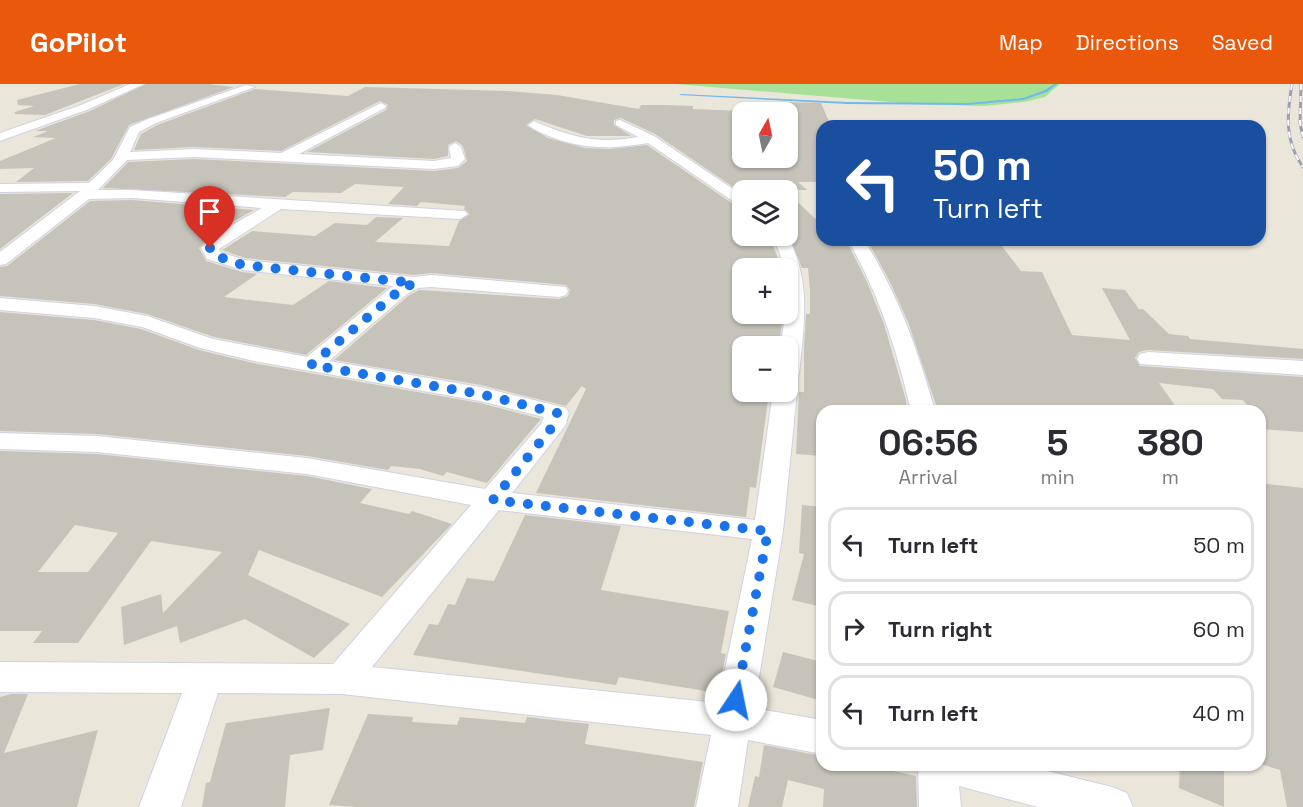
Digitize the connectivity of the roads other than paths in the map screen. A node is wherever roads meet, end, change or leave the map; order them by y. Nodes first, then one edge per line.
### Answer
1 (140, 84) edge
2 (250, 87) dead end
3 (381, 106) dead end
4 (620, 123) dead end
5 (534, 125) dead end
6 (0, 138) edge
7 (650, 139) junction
8 (455, 147) dead end
9 (122, 156) junction
10 (283, 157) junction
11 (0, 188) edge
12 (89, 191) junction
13 (732, 194) edge
14 (281, 203) junction
15 (460, 214) dead end
16 (0, 242) edge
17 (20, 242) junction
18 (783, 246) edge
19 (860, 246) edge
20 (0, 260) edge
21 (414, 283) junction
22 (559, 291) dead end
23 (0, 304) edge
24 (792, 336) edge
25 (1148, 359) dead end
26 (311, 365) junction
27 (1303, 368) edge
28 (784, 402) edge
29 (921, 405) edge
30 (0, 441) edge
31 (493, 500) junction
32 (768, 531) junction
33 (0, 677) edge
34 (205, 679) junction
35 (342, 679) junction
36 (732, 721) junction
37 (816, 736) edge
38 (938, 771) edge
39 (973, 771) edge
40 (160, 807) edge
41 (717, 807) edge
42 (940, 807) edge
43 (1112, 807) edge

1 - 6 street
2 - 9 street
3 - 10 street
4 - 7 street
5 - 7 street
7 - 13 street
8 - 10 street
9 - 10 street
9 - 12 street
11 - 12 street
12 - 14 street
12 - 17 street
14 - 15 street
14 - 21 street
16 - 17 street
17 - 20 street
18 - 24 street
19 - 29 street
21 - 22 street
21 - 26 street
23 - 26 street
25 - 27 street
26 - 31 street
28 - 32 street
30 - 31 street
31 - 32 street
31 - 35 street
32 - 36 street
33 - 34 street
34 - 35 street
34 - 40 street
35 - 36 street
36 - 37 street
36 - 41 street
38 - 42 street
39 - 43 street

